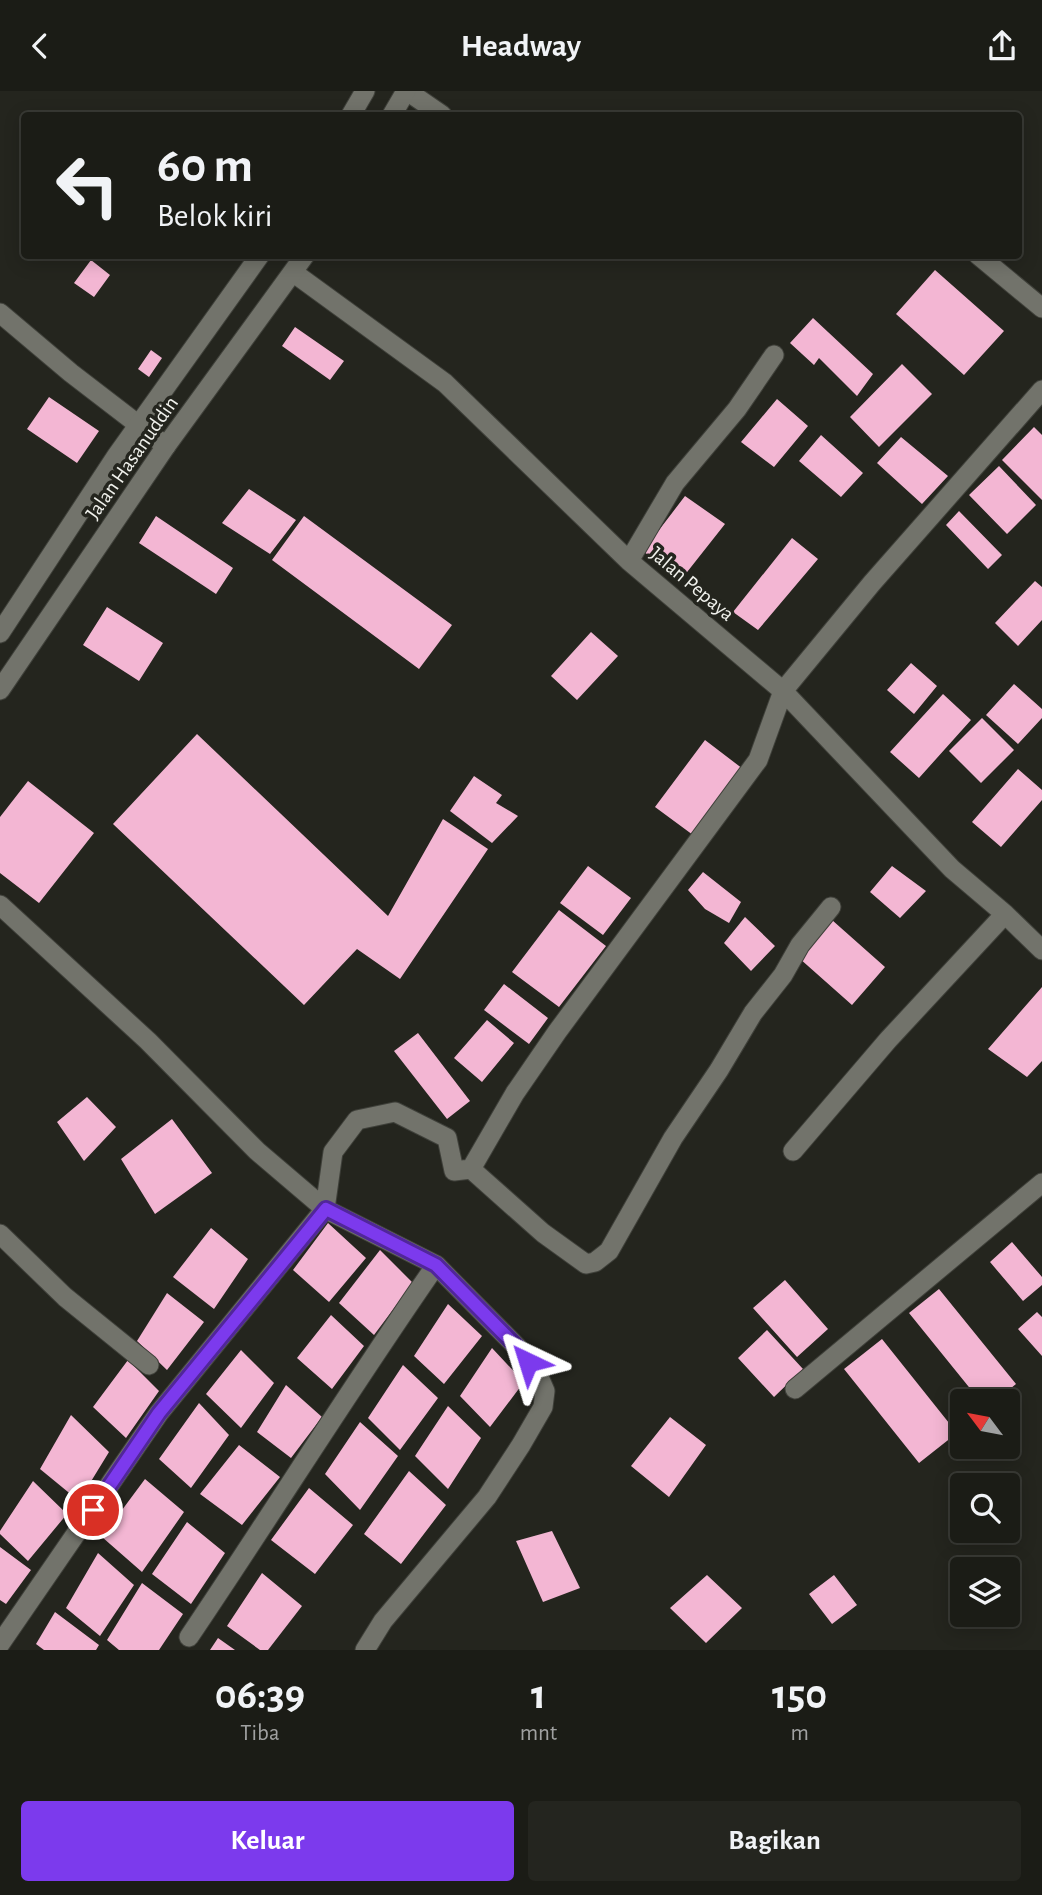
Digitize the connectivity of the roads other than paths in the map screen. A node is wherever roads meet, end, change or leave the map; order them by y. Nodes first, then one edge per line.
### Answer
1 (365, 91) edge
2 (407, 91) edge
3 (353, 112) edge
4 (394, 112) edge
5 (438, 112) edge
6 (257, 259) edge
7 (302, 259) edge
8 (983, 259) edge
9 (294, 272) junction
10 (1042, 309) edge
11 (0, 313) edge
12 (774, 355) dead end
13 (1042, 390) edge
14 (139, 425) junction
15 (166, 446) junction
16 (629, 561) junction
17 (0, 633) edge
18 (0, 690) edge
19 (783, 691) junction
20 (0, 905) edge
21 (831, 907) dead end
22 (1005, 914) junction
23 (1042, 950) edge
24 (793, 1151) dead end
25 (471, 1169) junction
26 (1042, 1183) edge
27 (326, 1209) junction
28 (0, 1234) edge
29 (436, 1265) junction
30 (149, 1365) dead end
31 (795, 1389) dead end
32 (189, 1637) dead end
33 (0, 1644) edge
34 (365, 1650) edge

1 - 3 street
2 - 4 street
2 - 5 street
6 - 14 street, Jalan Hasanuddin
7 - 9 street, Jalan Hasanuddin
8 - 10 street
9 - 15 street, Jalan Hasanuddin
9 - 16 street, Jalan Pepaya
11 - 14 street
12 - 16 street
13 - 19 street
14 - 15 street
14 - 17 street, Jalan Hasanuddin
15 - 18 street, Jalan Hasanuddin
16 - 19 street, Jalan Pepaya
19 - 22 street, Jalan Pepaya
19 - 25 street
20 - 27 street
21 - 25 street
22 - 23 street, Jalan Pepaya
22 - 24 street
25 - 27 street
26 - 31 street
27 - 29 street
27 - 33 street
28 - 30 street
29 - 32 street
29 - 34 street

